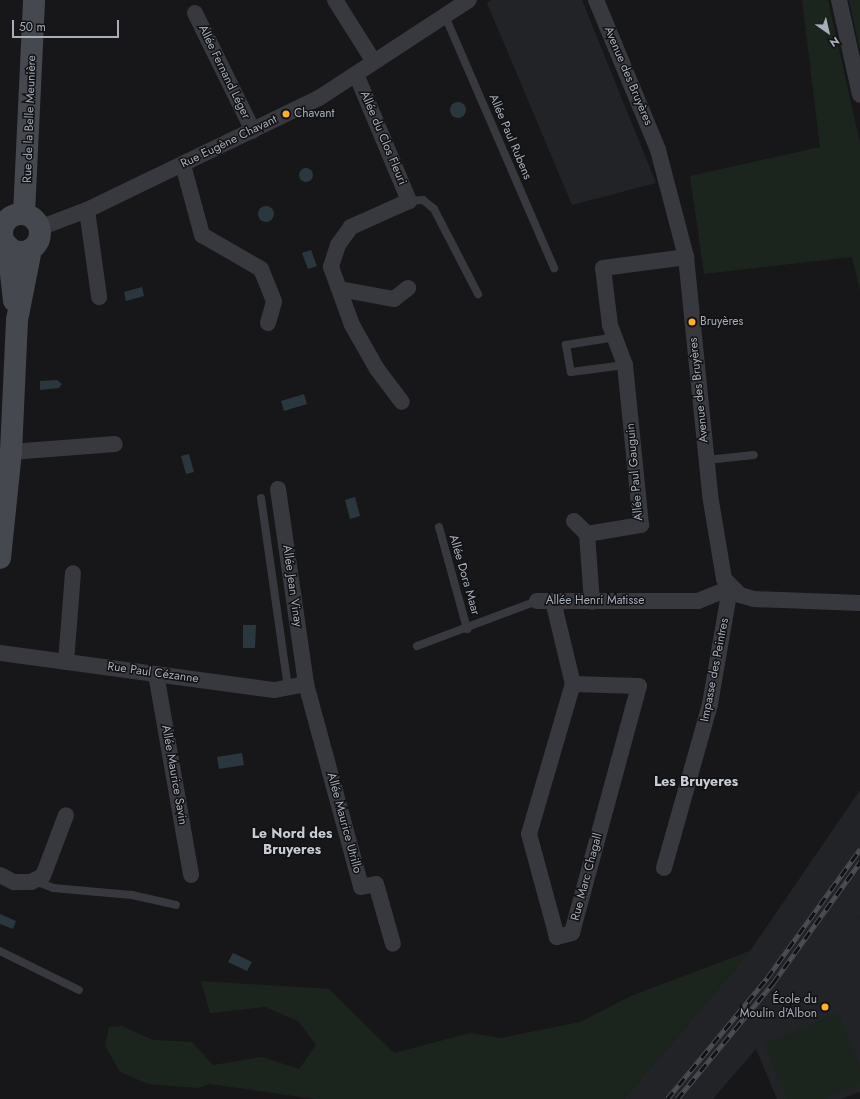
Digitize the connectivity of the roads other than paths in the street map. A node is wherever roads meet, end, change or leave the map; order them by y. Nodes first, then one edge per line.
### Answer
1 (34, 0) edge
2 (335, 0) edge
3 (469, 0) edge
4 (596, 0) edge
5 (839, 0) edge
6 (195, 13) dead end
7 (445, 16) junction
8 (374, 62) junction
9 (356, 74) junction
10 (860, 95) edge
11 (253, 131) junction
12 (183, 164) junction
13 (409, 201) junction
14 (87, 210) junction
15 (32, 221) junction
16 (4, 238) edge
17 (31, 249) junction
18 (686, 256) junction
19 (554, 268) dead end
20 (408, 288) dead end
21 (340, 289) junction
22 (478, 294) dead end
23 (99, 297) dead end
24 (17, 320) junction
25 (268, 323) dead end
26 (616, 337) junction
27 (625, 365) junction
28 (402, 402) dead end
29 (115, 444) dead end
30 (11, 452) junction
31 (754, 455) dead end
32 (706, 460) junction
33 (278, 489) dead end
34 (261, 498) dead end
35 (574, 521) dead end
36 (439, 527) dead end
37 (587, 534) junction
38 (0, 558) edge
39 (73, 573) dead end
40 (730, 588) junction
41 (545, 601) junction
42 (592, 602) junction
43 (860, 603) edge
44 (467, 629) junction
45 (417, 646) dead end
46 (0, 653) edge
47 (66, 662) junction
48 (156, 674) junction
49 (306, 684) junction
50 (573, 684) junction
51 (288, 688) junction
52 (66, 815) dead end
53 (664, 868) dead end
54 (0, 875) edge
55 (191, 876) dead end
56 (35, 881) junction
57 (176, 905) dead end
58 (393, 944) dead end
59 (0, 951) edge
60 (80, 990) dead end

1 - 15 street, Rue de la Belle Meunière
2 - 8 street
3 - 7 street, Rue Eugène Chavant
4 - 18 street, Avenue des Bruyères
5 - 10 street
6 - 11 street, Allée Fernand Léger
7 - 8 street, Rue Eugène Chavant
7 - 19 lane, Allée Paul Rubens
8 - 9 street, Rue Eugène Chavant
9 - 11 street, Rue Eugène Chavant
9 - 13 street, Allée du Clos Fleuri
11 - 12 street, Rue Eugène Chavant
12 - 14 street, Rue Eugène Chavant
12 - 25 street
13 - 21 street
13 - 22 lane
14 - 15 street, Rue Eugène Chavant
14 - 23 street
15 - 16 street
15 - 17 street
16 - 17 street
16 - 24 street
17 - 24 street
18 - 26 street
18 - 32 street, Avenue des Bruyères
20 - 21 street
21 - 28 street
24 - 30 street
26 - 27 street
26 - 27 lane
27 - 37 street, Allée Paul Gauguin
29 - 30 street
30 - 38 street
31 - 32 lane
32 - 40 street, Avenue des Bruyères
33 - 49 street, Allée Jean Vinay
34 - 51 lane
35 - 37 street
36 - 44 lane, Allée Dora Maar
37 - 42 street
39 - 47 street
40 - 42 street, Allée Henri Matisse
40 - 43 street
40 - 53 street, Impasse des Peintres
41 - 42 street, Allée Henri Matisse
41 - 44 lane, Allée Henri Matisse
41 - 50 street
44 - 45 lane, Allée Henri Matisse
46 - 47 street, Rue Paul Cézanne
47 - 48 street, Rue Paul Cézanne
48 - 51 street, Rue Paul Cézanne
48 - 55 street, Allée Maurice Savin
49 - 51 street, Rue Paul Cézanne
49 - 58 street, Allée Maurice Utrillo
50 - 50 street, Rue Marc Chagall
52 - 56 street
54 - 56 street
56 - 57 lane
59 - 60 lane

